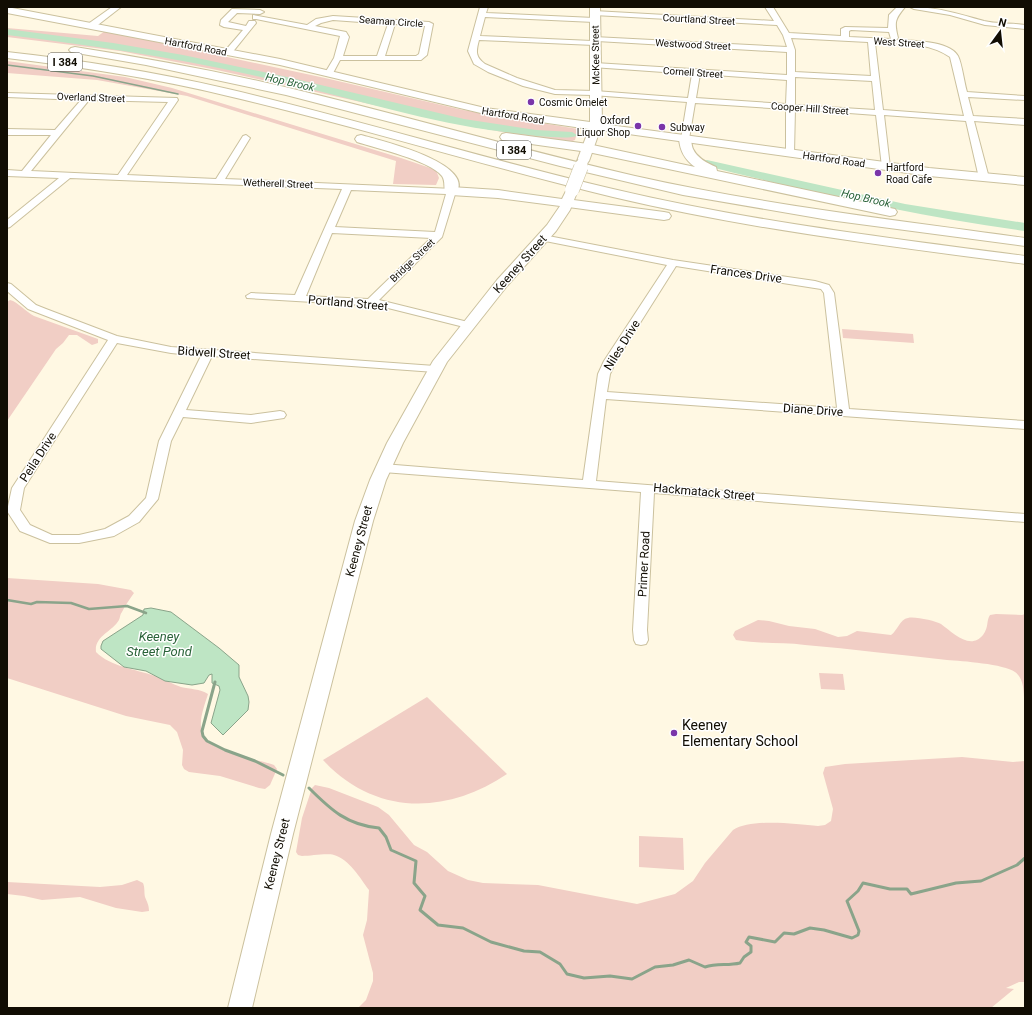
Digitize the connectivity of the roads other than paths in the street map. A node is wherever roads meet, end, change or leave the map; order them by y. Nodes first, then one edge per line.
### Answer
1 (117, 7) edge
2 (484, 7) edge
3 (769, 7) edge
4 (901, 7) edge
5 (914, 7) edge
6 (958, 7) edge
7 (7, 10) edge
8 (260, 12) edge
9 (594, 13) edge
10 (951, 13) junction
11 (482, 15) junction
12 (392, 21) junction
13 (780, 23) junction
14 (91, 26) junction
15 (309, 27) junction
16 (1025, 27) edge
17 (248, 28) junction
18 (892, 30) junction
19 (787, 35) junction
20 (475, 38) junction
21 (845, 38) junction
22 (871, 40) junction
23 (594, 41) junction
24 (895, 41) junction
25 (64, 49) dead end
26 (791, 50) junction
27 (228, 52) junction
28 (7, 55) edge
29 (338, 58) junction
30 (380, 58) junction
31 (595, 65) junction
32 (696, 72) junction
33 (329, 73) junction
34 (151, 76) junction
35 (791, 76) junction
36 (876, 79) junction
37 (299, 94) junction
38 (595, 94) junction
39 (964, 94) junction
40 (7, 95) edge
41 (87, 97) junction
42 (1025, 98) edge
43 (691, 101) junction
44 (791, 107) junction
45 (879, 113) junction
46 (970, 119) junction
47 (1025, 122) edge
48 (596, 127) junction
49 (7, 132) edge
50 (56, 134) junction
51 (246, 138) dead end
52 (686, 139) junction
53 (588, 148) junction
54 (790, 154) junction
55 (886, 166) junction
56 (7, 173) edge
57 (24, 174) junction
58 (68, 176) junction
59 (121, 177) junction
60 (984, 178) junction
61 (219, 181) junction
62 (1025, 181) edge
63 (762, 185) junction
64 (348, 186) junction
65 (451, 191) junction
66 (566, 203) junction
67 (7, 225) edge
68 (329, 230) junction
69 (439, 234) junction
70 (543, 238) junction
71 (1025, 238) edge
72 (1025, 242) edge
73 (997, 257) junction
74 (1025, 260) edge
75 (673, 263) junction
76 (7, 286) edge
77 (251, 296) dead end
78 (299, 299) junction
79 (372, 302) junction
80 (468, 325) junction
81 (114, 339) junction
82 (208, 353) junction
83 (435, 369) junction
84 (600, 395) junction
85 (843, 412) junction
86 (179, 413) junction
87 (280, 415) dead end
88 (1025, 425) edge
89 (383, 468) junction
90 (589, 483) junction
91 (648, 488) junction
92 (1025, 518) edge
93 (641, 640) dead end
94 (240, 1008) edge

1 - 14 street
2 - 11 street
3 - 13 street
4 - 18 street
5 - 10 street
6 - 10 street
7 - 14 main road, Hartford Road
8 - 15 street
8 - 17 street
8 - 17 street
9 - 11 street, Courtland Street
9 - 13 street, Courtland Street
9 - 23 main road, McKee Street
10 - 16 street
11 - 20 street
12 - 15 street, Seaman Circle
12 - 30 street
12 - 30 street, Seaman Circle
13 - 19 street
14 - 27 main road, Hartford Road
15 - 29 street
17 - 27 street
18 - 21 street
18 - 24 street
19 - 21 street, West Street
19 - 26 street
20 - 23 street, Westwood Street
20 - 38 street, Cooper Hill Street
21 - 22 street, West Street
22 - 24 street, West Street
22 - 36 street
23 - 26 street, Westwood Street
23 - 31 main road, McKee Street
24 - 39 street, West Street
25 - 37 highway, I 384
26 - 35 street
27 - 33 main road, Hartford Road
28 - 34 highway, I 384
29 - 30 street, Seaman Circle
29 - 33 street
31 - 32 street, Cornell Street
31 - 38 main road, McKee Street
32 - 35 street, Cornell Street
32 - 43 street
33 - 48 main road, Hartford Road
34 - 65 highway
34 - 73 highway, I 384
35 - 36 street, Cornell Street
35 - 44 street
36 - 45 street
37 - 53 highway
37 - 72 highway, I 384
38 - 43 street, Cooper Hill Street
38 - 48 main road, McKee Street
39 - 42 street
39 - 46 street, West Street
40 - 41 street, Overland Street
41 - 50 street
41 - 59 street, Overland Street
43 - 44 street, Cooper Hill Street
43 - 52 street
44 - 45 street, Cooper Hill Street
44 - 54 street
45 - 46 street, Cooper Hill Street
45 - 55 street
46 - 47 street, Cooper Hill Street
46 - 60 street, West Street
48 - 52 main road, Hartford Road
48 - 53 main road, Keeney Street
49 - 50 street
50 - 57 street
51 - 61 street
52 - 54 main road, Hartford Road
52 - 63 highway
53 - 63 highway
53 - 66 main road, Keeney Street, bridge
54 - 55 main road, Hartford Road
55 - 60 main road, Hartford Road
56 - 57 street, Wetherell Street
57 - 58 street, Wetherell Street
58 - 59 street, Wetherell Street
58 - 67 street
59 - 61 street, Wetherell Street
60 - 62 main road, Hartford Road
61 - 64 street, Wetherell Street
63 - 71 highway
64 - 65 street, Wetherell Street
64 - 68 street
65 - 66 main road, Wetherell Street
65 - 69 street, Bridge Street
66 - 70 main road, Keeney Street
66 - 73 highway
68 - 69 street
68 - 78 street
69 - 79 street, Bridge Street
70 - 75 street, Frances Drive
70 - 80 main road, Keeney Street
73 - 74 highway, I 384
75 - 84 street, Niles Drive
75 - 85 street, Frances Drive
76 - 81 street, Bidwell Street
77 - 78 street, Portland Street
78 - 79 street, Portland Street
79 - 80 street, Portland Street
80 - 83 main road, Keeney Street
81 - 82 street, Bidwell Street
81 - 86 street, Peila Drive
82 - 83 street, Bidwell Street
82 - 86 street, Peila Drive
83 - 89 main road, Keeney Street
84 - 85 street, Diane Drive
84 - 90 street, Niles Drive
85 - 88 street, Diane Drive
86 - 87 street
89 - 90 street, Hackmatack Street
89 - 94 main road, Keeney Street
90 - 91 street, Hackmatack Street
91 - 92 street, Hackmatack Street
91 - 93 street, Primer Road

